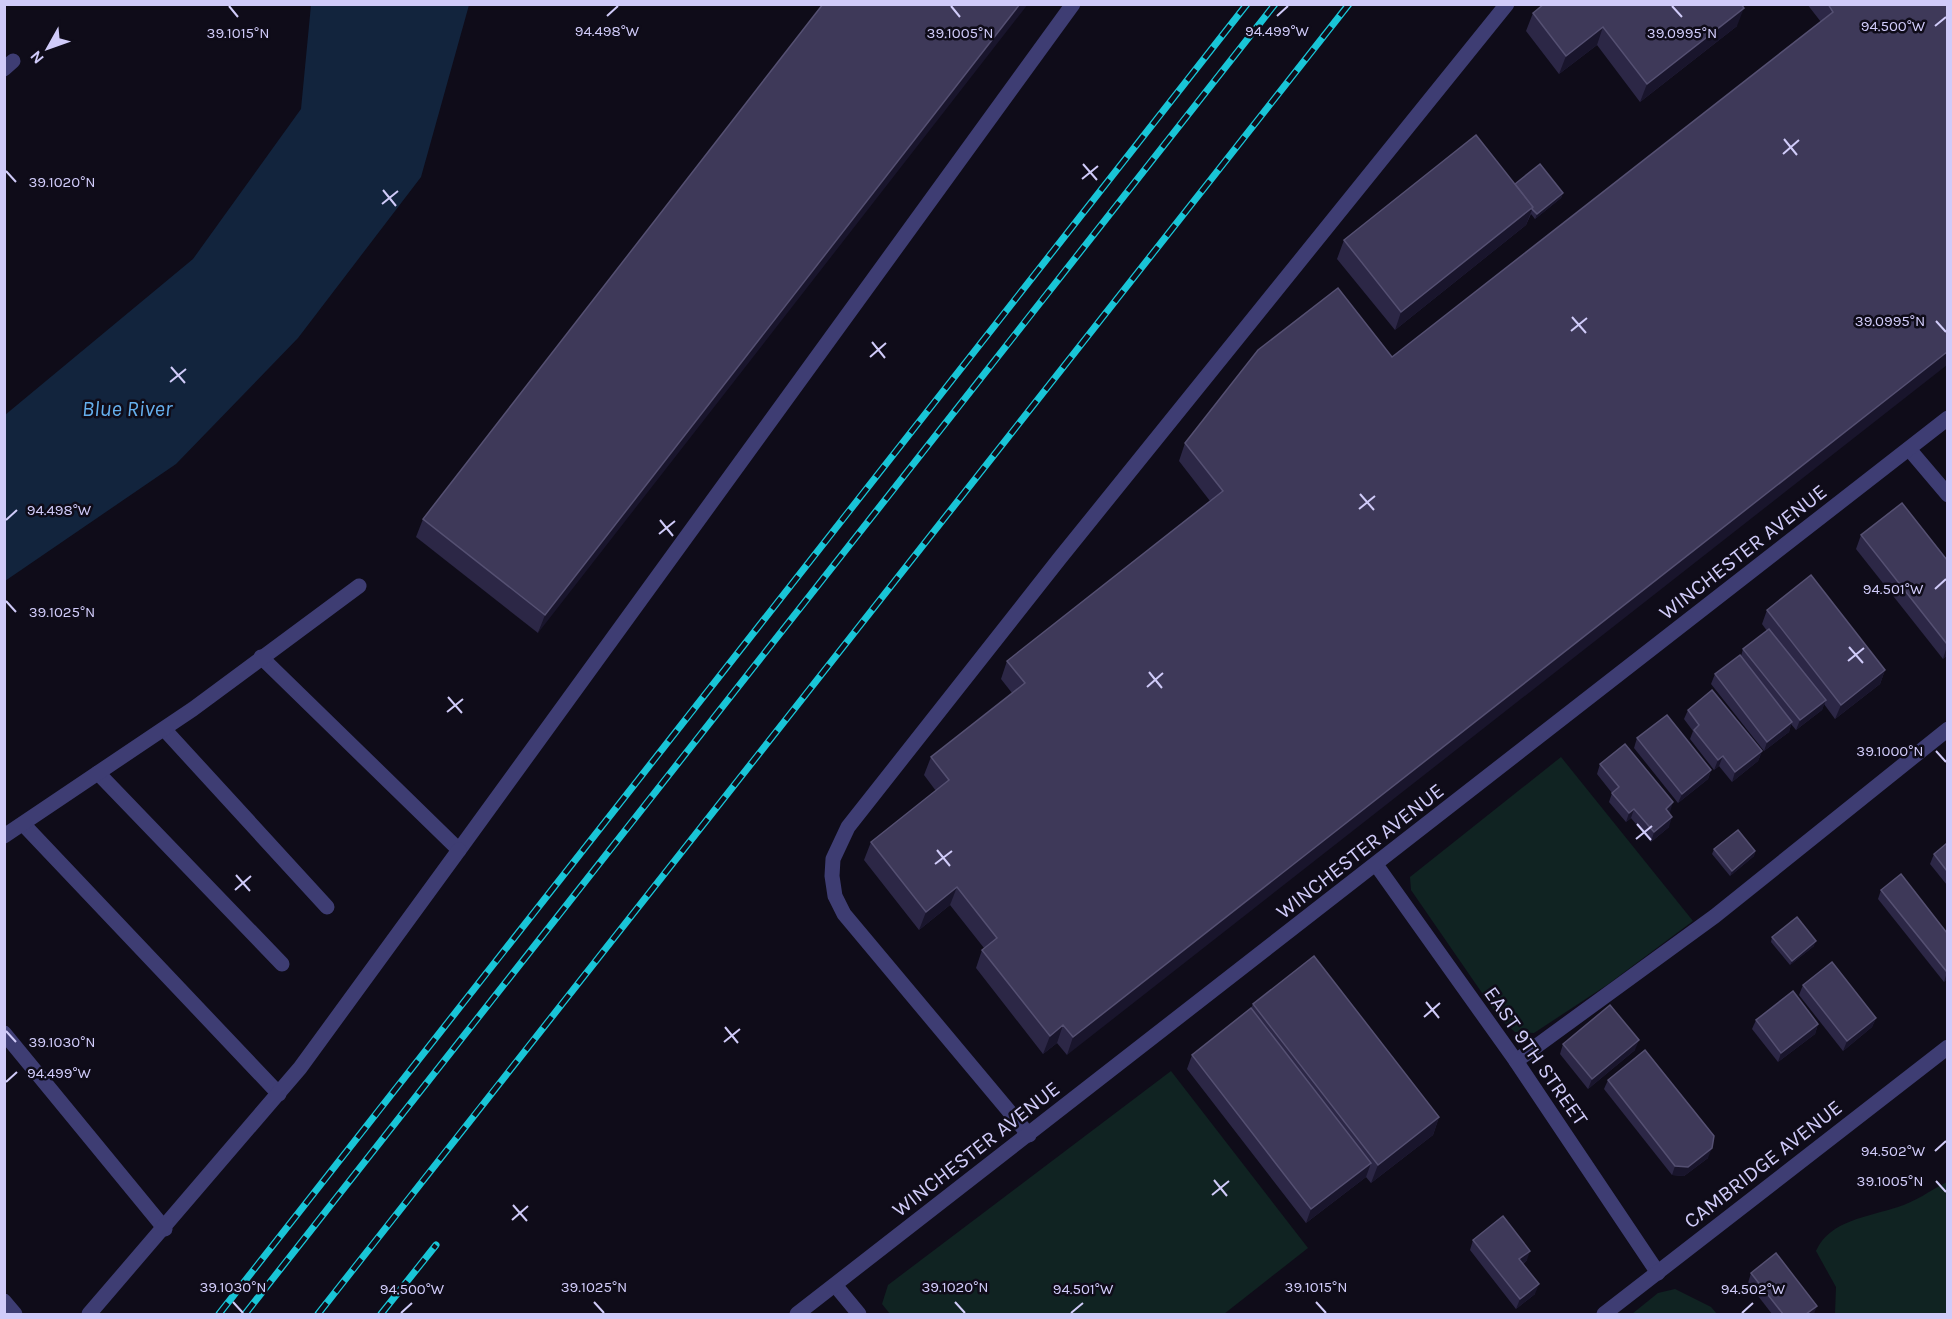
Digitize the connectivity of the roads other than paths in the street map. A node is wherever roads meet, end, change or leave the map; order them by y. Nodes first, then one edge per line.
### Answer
1 (1073, 4) edge
2 (1508, 4) edge
3 (1947, 418) edge
4 (1909, 449) junction
5 (1947, 495) edge
6 (359, 586) dead end
7 (261, 657) junction
8 (164, 729) junction
9 (1947, 729) edge
10 (98, 773) junction
11 (24, 825) junction
12 (4, 836) edge
13 (459, 850) junction
14 (1377, 866) junction
15 (327, 907) dead end
16 (282, 964) dead end
17 (4, 1033) edge
18 (1947, 1047) edge
19 (1515, 1061) junction
20 (279, 1094) junction
21 (1029, 1134) junction
22 (165, 1229) junction
23 (1658, 1273) junction
24 (835, 1285) junction
25 (4, 1300) edge
26 (15, 1314) edge
27 (89, 1314) edge
28 (797, 1314) edge
29 (859, 1314) edge
30 (1604, 1314) edge

1 - 13 street
2 - 21 street
3 - 4 street, WINCHESTER AVENUE
4 - 5 street
4 - 14 street, WINCHESTER AVENUE
6 - 7 street
7 - 8 street
7 - 13 street
8 - 10 street
8 - 15 street
9 - 19 street
10 - 11 street
10 - 16 street
11 - 12 street
11 - 20 street
13 - 20 street
14 - 19 street, EAST 9TH STREET
14 - 21 street, WINCHESTER AVENUE
17 - 22 street
18 - 23 street, CAMBRIDGE AVENUE
19 - 23 street, EAST 9TH STREET
20 - 22 street
21 - 24 street, WINCHESTER AVENUE
22 - 27 street
23 - 30 street, CAMBRIDGE AVENUE
24 - 28 street, WINCHESTER AVENUE
24 - 29 street
25 - 26 street

